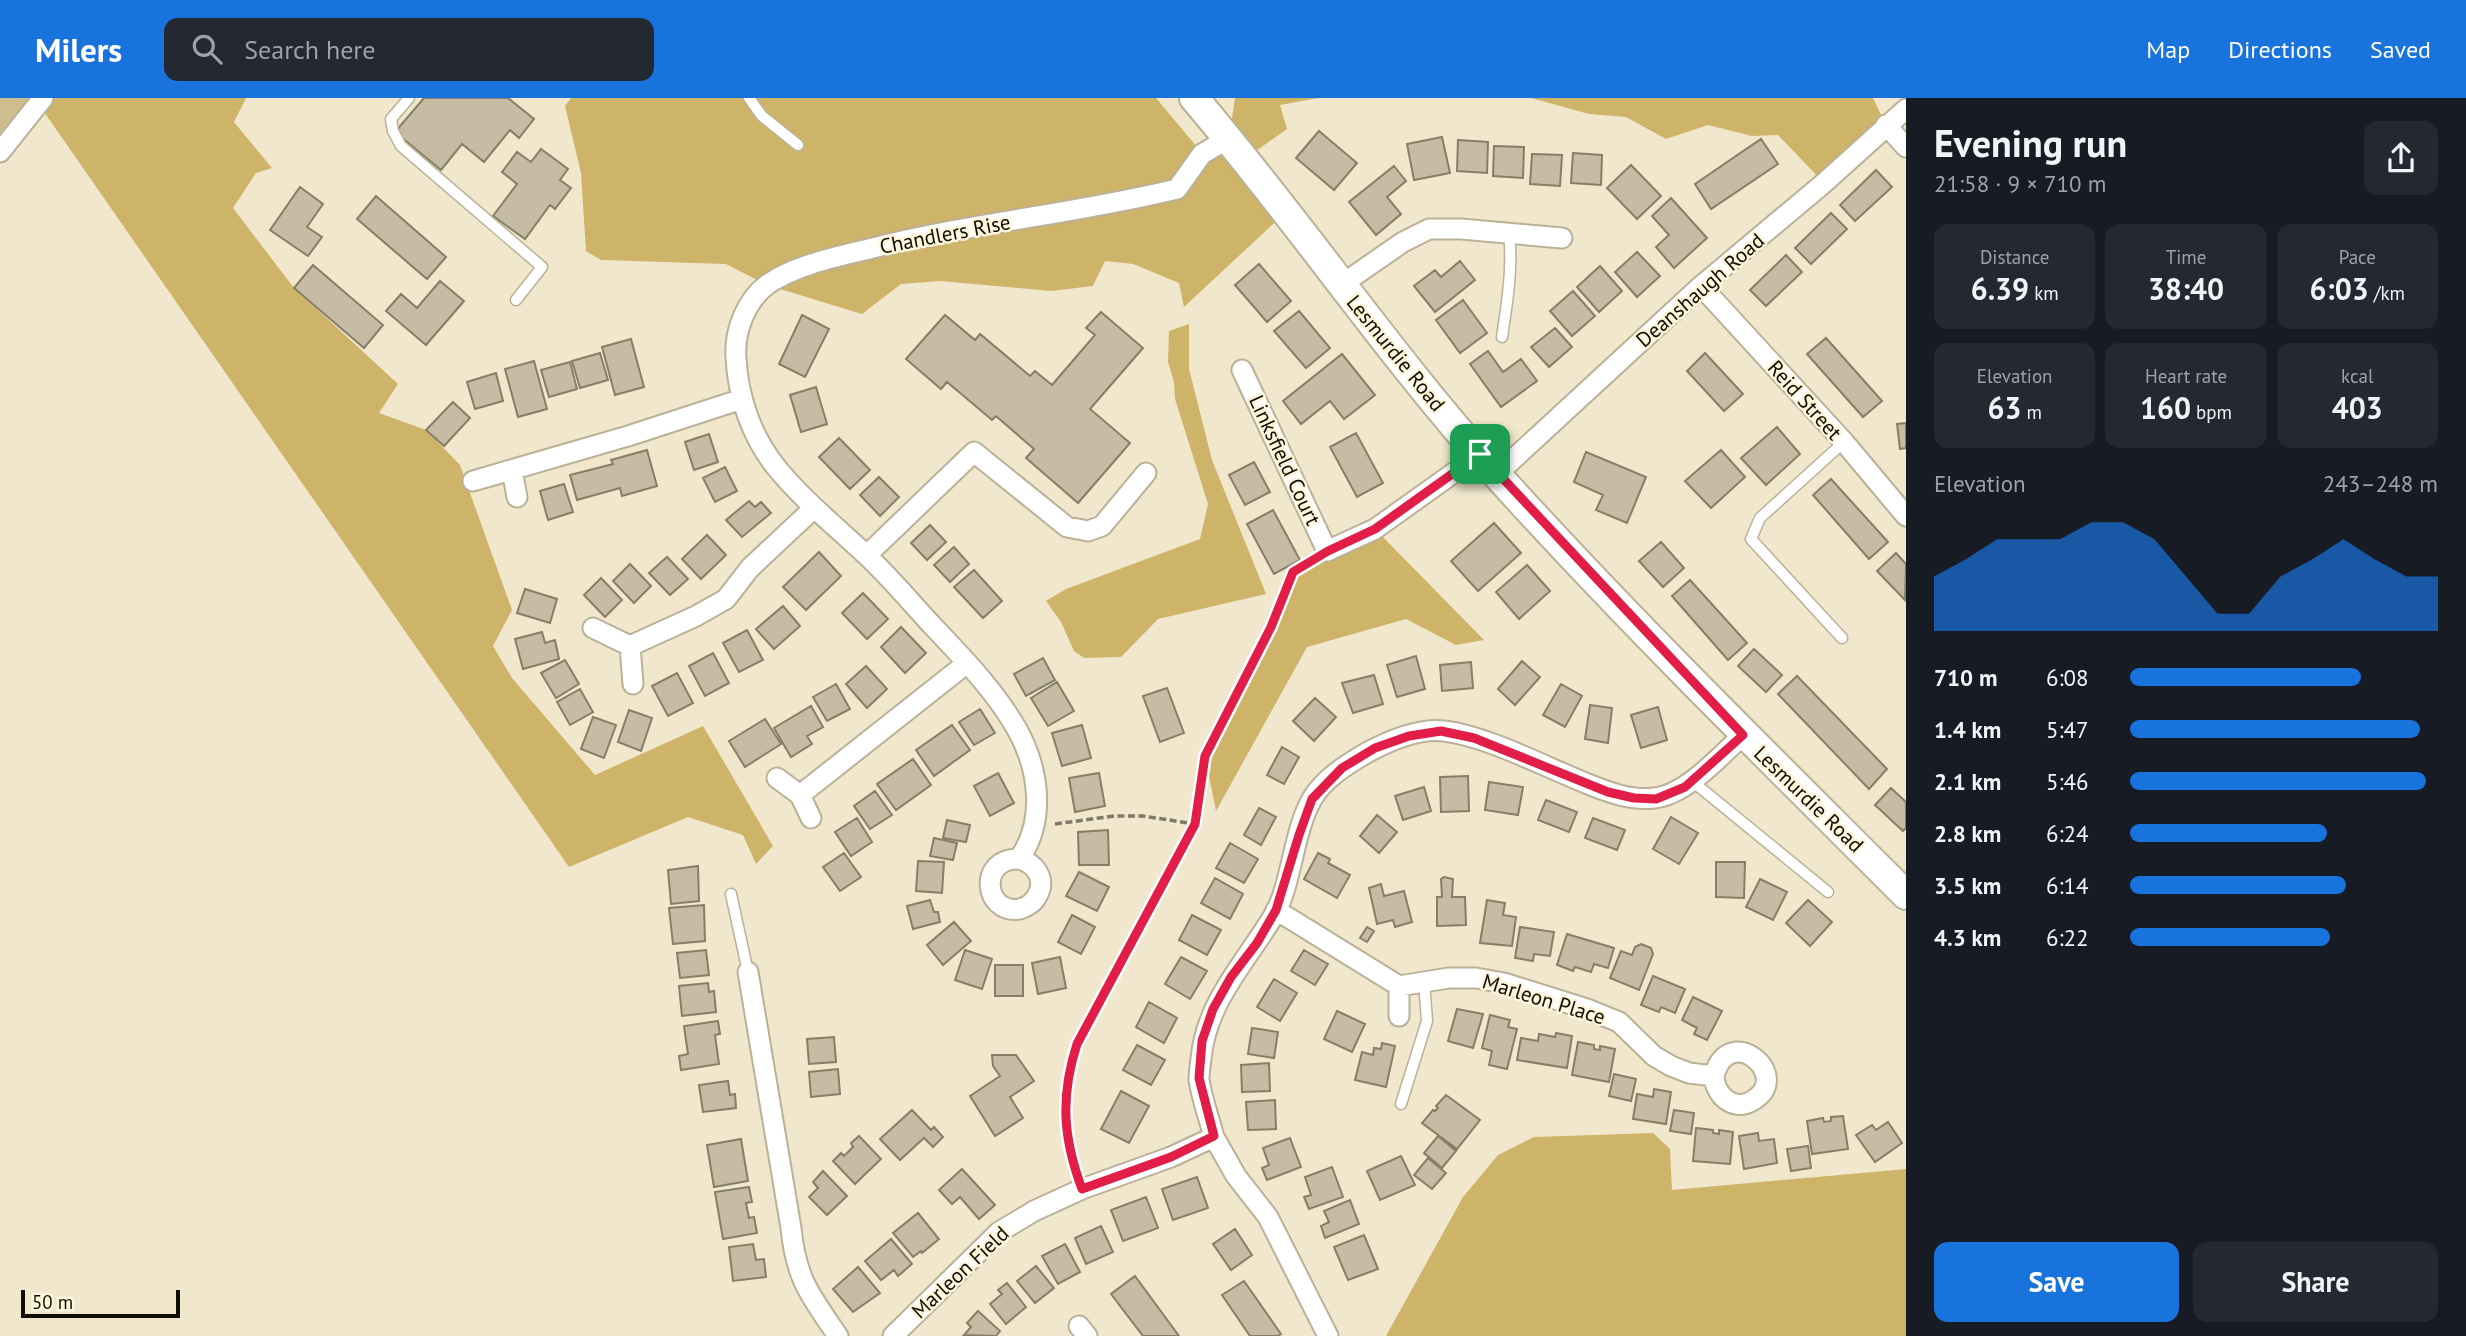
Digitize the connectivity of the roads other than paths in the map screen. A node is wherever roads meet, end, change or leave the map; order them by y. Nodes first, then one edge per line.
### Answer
1 (43, 98) edge
2 (409, 98) edge
3 (749, 98) edge
4 (1194, 98) edge
5 (1906, 109) edge
6 (1886, 125) junction
7 (1229, 138) junction
8 (797, 145) dead end
9 (1906, 147) edge
10 (0, 152) edge
11 (1508, 233) junction
12 (1562, 238) dead end
13 (1341, 285) junction
14 (1701, 286) junction
15 (516, 300) dead end
16 (1502, 337) dead end
17 (1242, 370) dead end
18 (742, 399) junction
19 (1844, 442) junction
20 (1488, 464) junction
21 (512, 470) junction
22 (1146, 473) dead end
23 (473, 481) dead end
24 (517, 496) dead end
25 (1897, 496) edge
26 (814, 508) junction
27 (1906, 516) edge
28 (1328, 551) joint
29 (867, 555) junction
30 (593, 628) dead end
31 (1842, 638) dead end
32 (630, 646) junction
33 (967, 663) junction
34 (633, 684) dead end
35 (1743, 735) junction
36 (777, 778) dead end
37 (1692, 780) junction
38 (800, 794) junction
39 (811, 818) dead end
40 (1019, 859) dead end
41 (1828, 892) dead end
42 (731, 894) dead end
43 (1906, 895) edge
44 (1276, 910) junction
45 (748, 972) joint
46 (1423, 981) junction
47 (1399, 986) junction
48 (1399, 1016) dead end
49 (1714, 1076) dead end
50 (1401, 1104) dead end
51 (1214, 1136) junction
52 (838, 1336) edge
53 (892, 1336) edge
54 (1328, 1336) edge

1 - 10 street
2 - 15 lane
3 - 8 lane
4 - 7 street, Lesmurdie Road
5 - 6 street, Deanshaugh Road
6 - 9 street
6 - 14 street, Deanshaugh Road
7 - 13 street, Lesmurdie Road
7 - 18 street, Chandlers Rise
11 - 12 street
11 - 13 street
11 - 16 lane
13 - 20 street, Lesmurdie Road
14 - 19 street, Reid Street
14 - 20 street, Deanshaugh Road
17 - 28 street, Linksfield Court
18 - 21 street
18 - 26 street, Chandlers Rise
19 - 25 street, Reid Street
19 - 31 lane
20 - 28 street, Deanshaugh Road
20 - 35 street, Lesmurdie Road
21 - 23 street
21 - 24 street
22 - 29 street
25 - 27 street, Reid Street
26 - 29 street, Chandlers Rise
26 - 32 street
29 - 33 street, Chandlers Rise
30 - 32 street
32 - 34 street
33 - 38 street
33 - 40 street, Chandlers Rise
35 - 37 street
35 - 43 street, Lesmurdie Road
36 - 38 street
37 - 41 lane
37 - 44 street
38 - 39 street
42 - 45 lane
44 - 47 street
44 - 51 street
45 - 52 street
46 - 47 street, Marleon Place
46 - 49 street, Marleon Place
46 - 50 lane
47 - 48 street
51 - 53 street, Marleon Field
51 - 54 street

